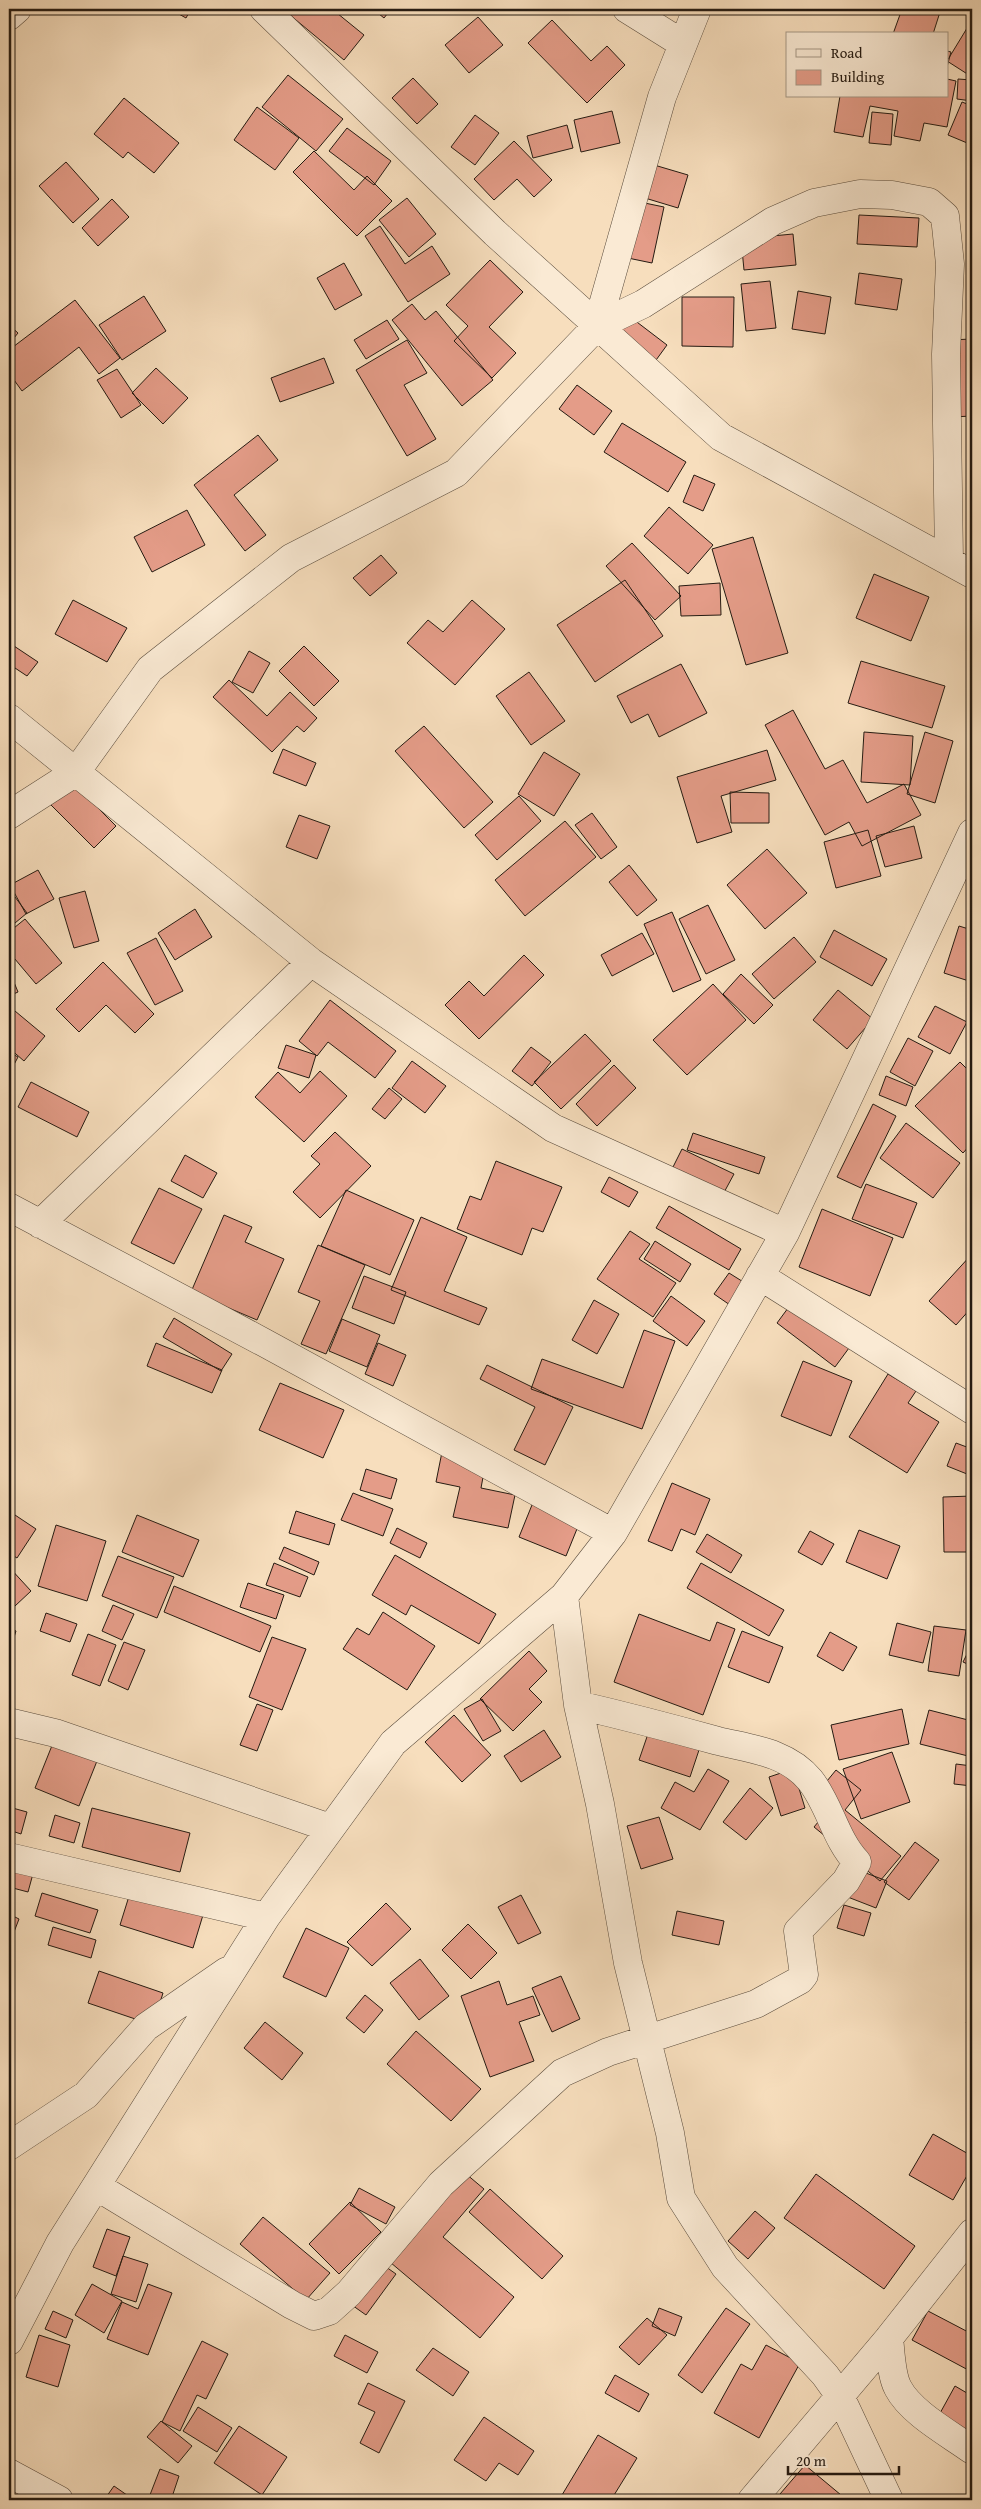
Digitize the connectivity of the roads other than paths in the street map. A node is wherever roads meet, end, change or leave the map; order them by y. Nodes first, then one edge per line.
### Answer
1 (17, 9) edge
2 (264, 9) edge
3 (627, 9) edge
4 (697, 9) edge
5 (9, 16) edge
6 (684, 44) junction
7 (597, 326) junction
8 (949, 561) junction
9 (972, 574) edge
10 (9, 718) edge
11 (76, 772) junction
12 (9, 815) edge
13 (972, 833) edge
14 (311, 962) junction
15 (9, 1207) edge
16 (40, 1224) junction
17 (785, 1233) junction
18 (760, 1276) junction
19 (972, 1410) edge
20 (613, 1533) junction
21 (564, 1596) junction
22 (578, 1705) junction
23 (9, 1722) edge
24 (330, 1828) junction
25 (9, 1857) edge
26 (266, 1917) junction
27 (236, 1965) junction
28 (647, 2040) junction
29 (9, 2146) edge
30 (96, 2186) junction
31 (972, 2233) edge
32 (889, 2338) junction
33 (9, 2341) edge
34 (840, 2396) junction
35 (972, 2450) edge
36 (9, 2473) edge
37 (58, 2500) edge
38 (752, 2500) edge
39 (889, 2500) edge

1 - 5 street
2 - 7 street
3 - 6 street
4 - 6 street
6 - 7 street
7 - 8 street
7 - 8 street
7 - 11 street
8 - 9 street
10 - 11 street
11 - 12 street
11 - 14 street
13 - 17 street
14 - 16 street
14 - 17 street
15 - 16 street
16 - 20 street
17 - 18 street
18 - 19 street
18 - 20 street
20 - 21 street
21 - 22 street
21 - 24 street
22 - 28 street
22 - 28 street
23 - 24 street
24 - 26 street
25 - 26 street
26 - 27 street
27 - 29 street
27 - 30 street
28 - 30 street
28 - 34 street
30 - 33 street
31 - 32 street
32 - 34 street
32 - 35 street
34 - 38 street
34 - 39 street
36 - 37 street

